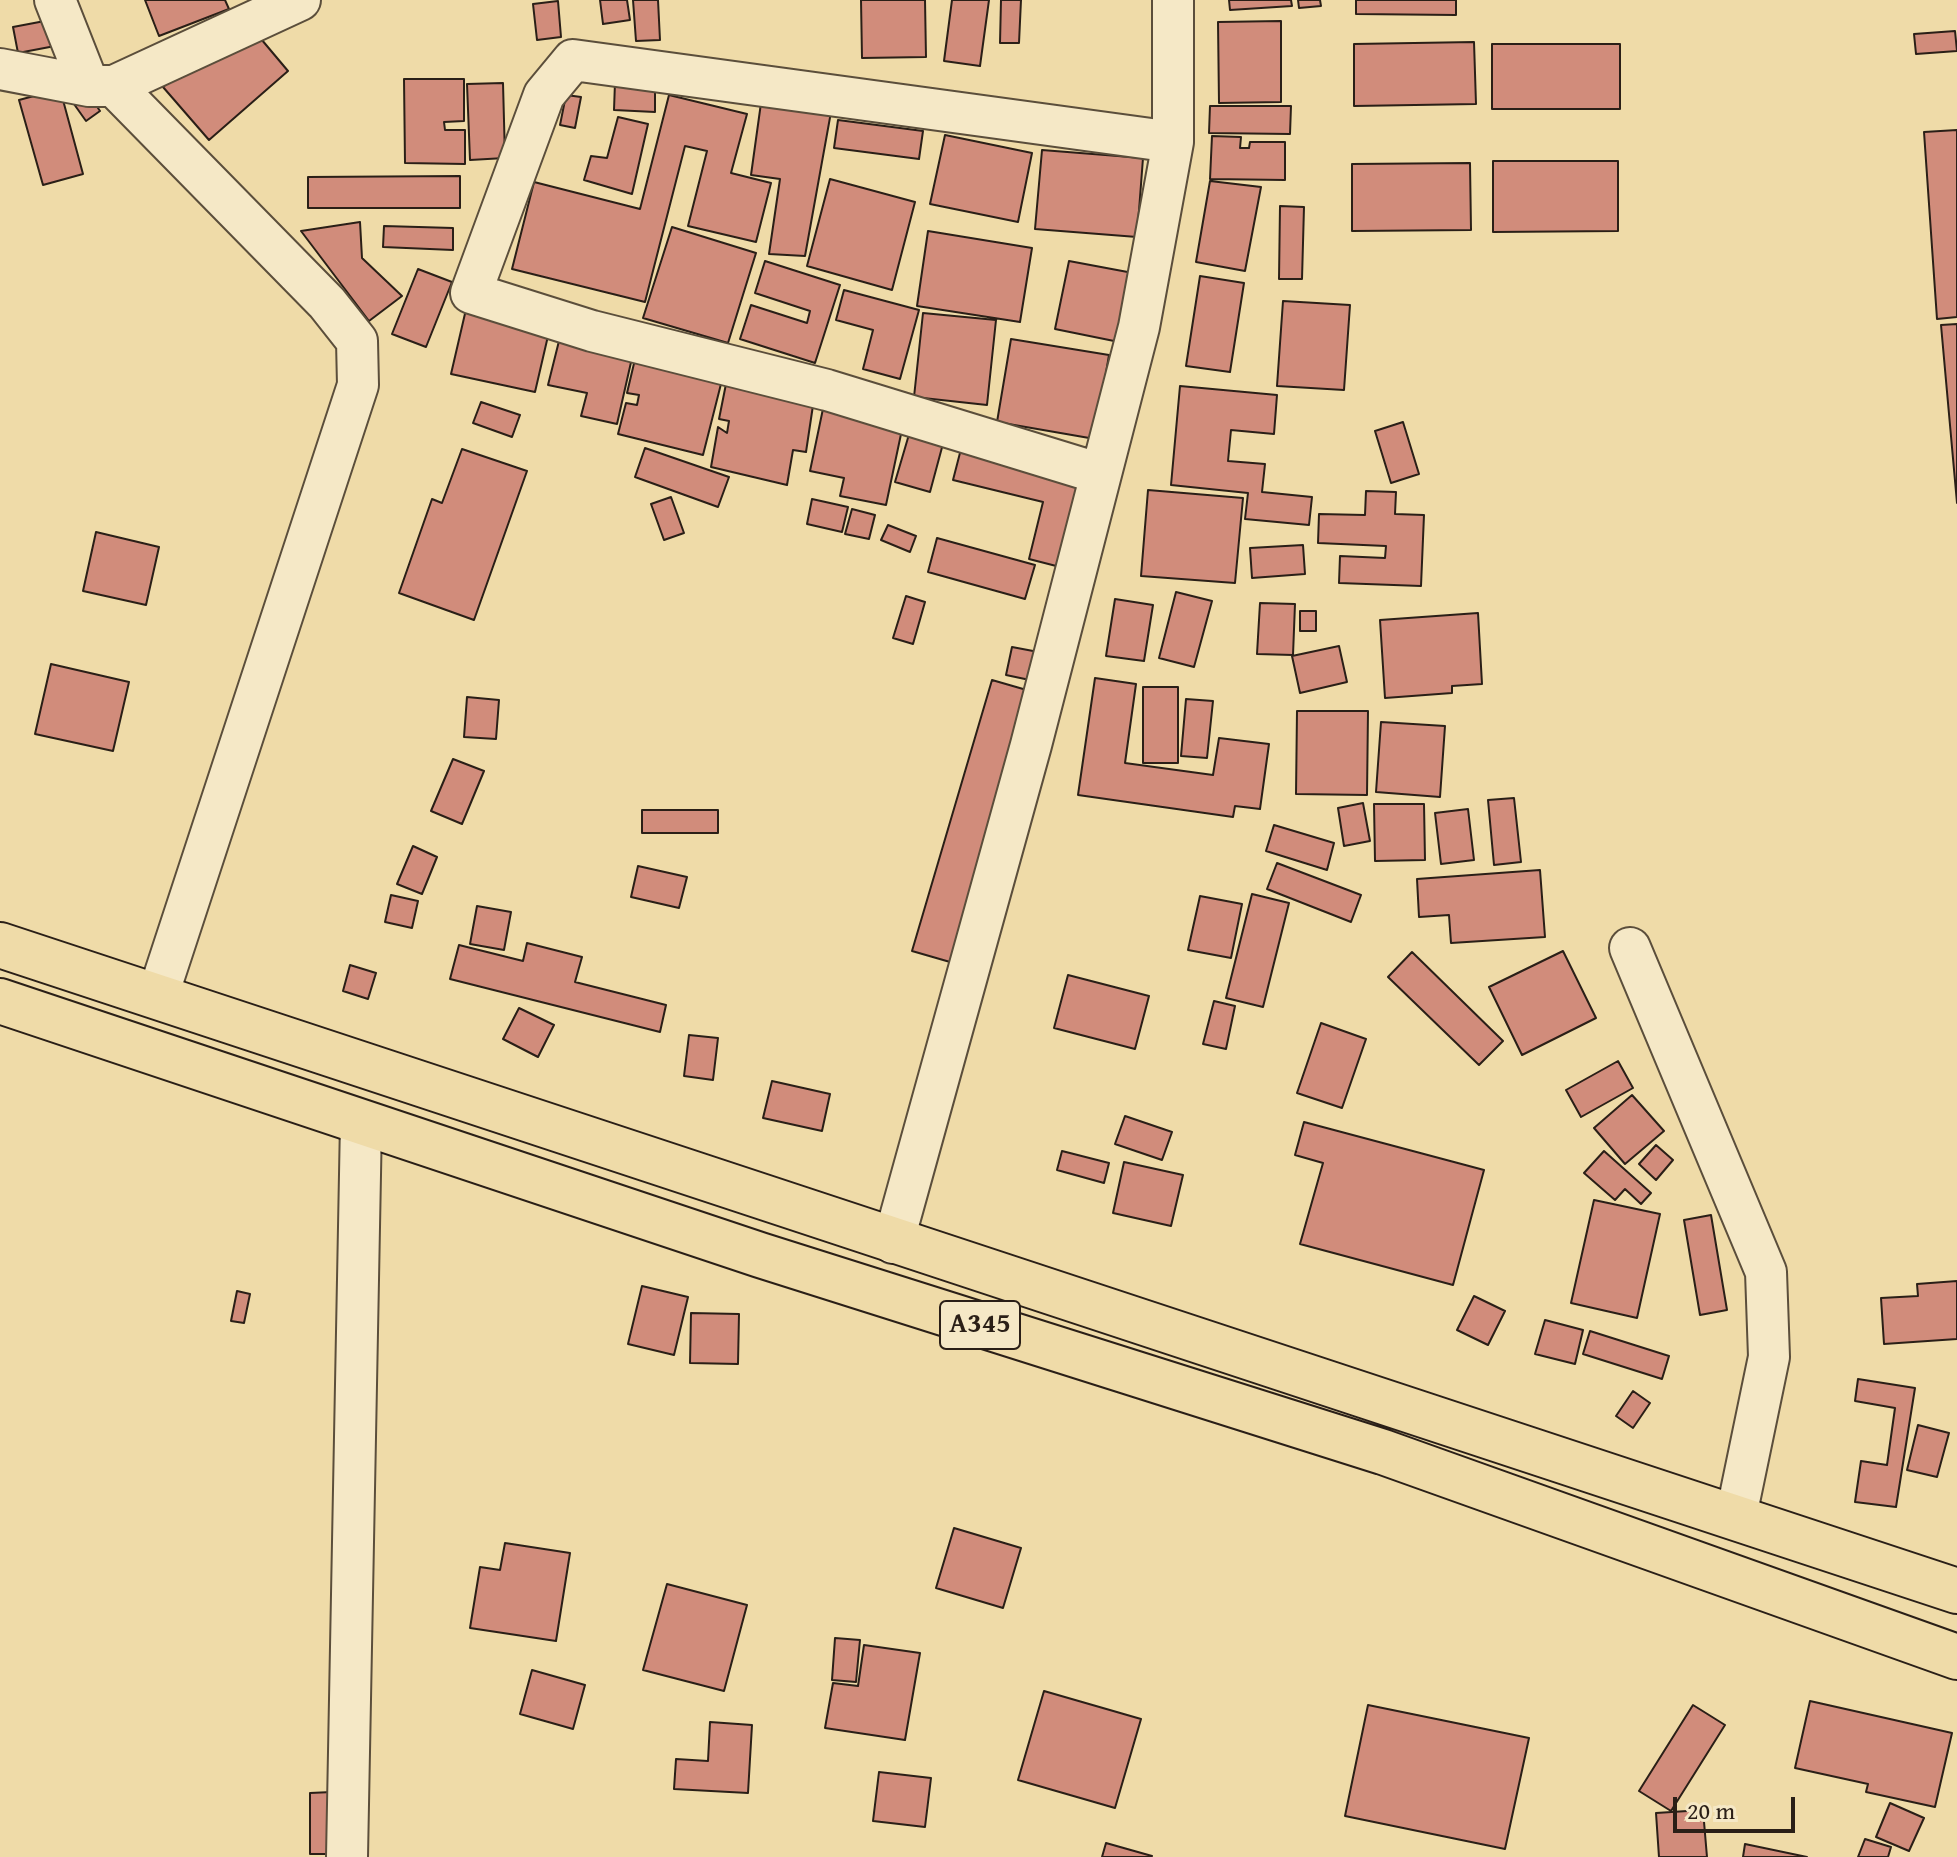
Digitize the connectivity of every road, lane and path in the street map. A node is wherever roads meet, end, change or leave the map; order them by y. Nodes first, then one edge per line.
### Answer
1 (55, 0) edge
2 (300, 0) edge
3 (1173, 0) edge
4 (0, 69) edge
5 (101, 86) junction
6 (1173, 142) junction
7 (1101, 474) junction
8 (0, 945) edge
9 (1630, 948) dead end
10 (157, 998) junction
11 (0, 1001) edge
12 (361, 1122) junction
13 (893, 1243) junction
14 (1736, 1516) junction
15 (1957, 1591) edge
16 (1957, 1657) edge
17 (347, 1857) edge

1 - 5 street
2 - 5 street
3 - 6 street
4 - 5 street
5 - 10 street
6 - 7 street
6 - 7 street
7 - 13 street
8 - 10 highway, A345
9 - 14 street
10 - 13 highway, A345
11 - 12 highway, A345
12 - 16 highway, A345
12 - 17 street
13 - 14 highway, A345
14 - 15 highway, A345

